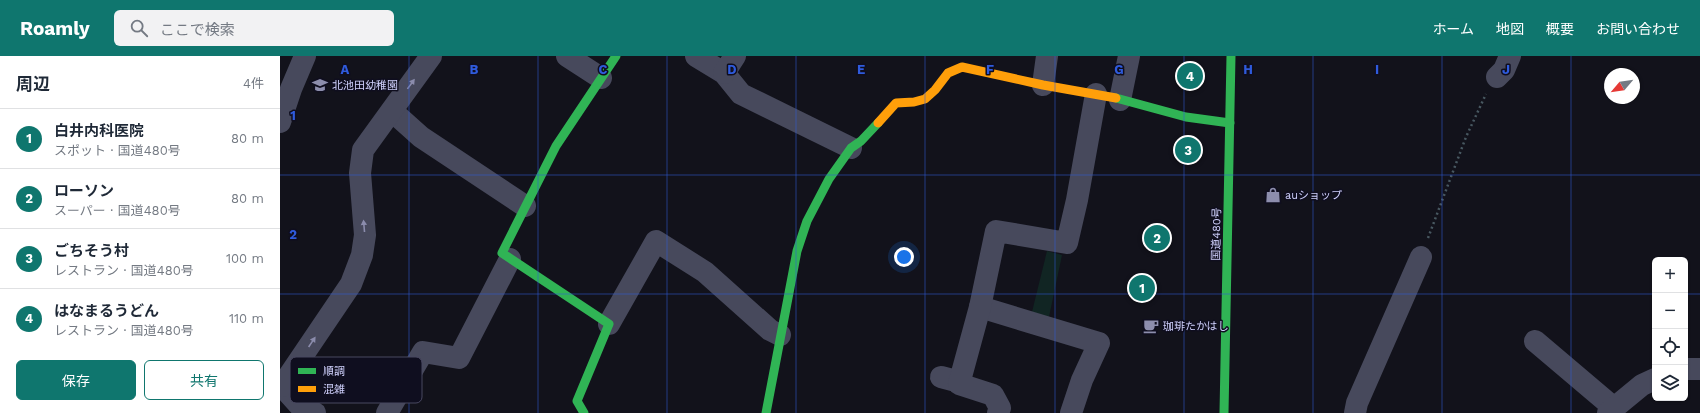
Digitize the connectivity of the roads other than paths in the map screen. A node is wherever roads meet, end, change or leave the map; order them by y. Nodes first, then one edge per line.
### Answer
1 (305, 56) edge
2 (431, 56) edge
3 (568, 56) edge
4 (616, 56) edge
5 (696, 56) edge
6 (1047, 56) edge
7 (1129, 56) edge
8 (1231, 56) edge
9 (1510, 56) edge
10 (729, 64) edge
11 (1497, 77) road end
12 (601, 78) junction
13 (1043, 85) junction
14 (1096, 94) junction
15 (1120, 100) junction
16 (392, 111) junction
17 (280, 122) edge
18 (1230, 123) junction
19 (851, 148) junction
20 (525, 206) junction
21 (1421, 257) road end
22 (510, 259) junction
23 (980, 307) junction
24 (609, 324) junction
25 (780, 334) junction
26 (1535, 341) dead end
27 (300, 357) edge
28 (421, 357) edge
29 (1688, 369) edge
30 (1700, 369) edge
31 (290, 372) edge
32 (1652, 380) edge
33 (281, 385) edge
34 (290, 394) edge
35 (298, 403) edge
36 (393, 403) edge
37 (306, 411) edge
38 (1611, 411) edge
39 (387, 413) edge
40 (584, 413) edge
41 (766, 413) edge
42 (998, 413) edge
43 (1071, 413) edge
44 (1224, 413) edge
45 (1355, 413) edge

1 - 17 street
16 -> 2 street
3 - 12 street
4 - 12 main road
5 - 10 street
6 - 13 street
7 - 15 street
8 - 18 main road, 国道480号
9 - 11 street
10 - 19 street
12 - 20 main road
13 - 14 main road
13 - 19 main road
14 - 15 main road
14 - 23 street
15 - 18 main road
16 - 20 street
27 -> 16 street
18 - 44 main road, 国道480号
19 - 25 main road
20 - 22 main road
21 - 45 street
22 - 24 main road
22 - 28 street
23 - 42 street
23 - 43 street
24 - 25 street
24 - 40 main road
25 - 41 main road
26 - 38 street
29 - 30 street
33 -> 31 street
32 - 38 street
33 - 34 street
35 - 37 street
36 - 39 street

